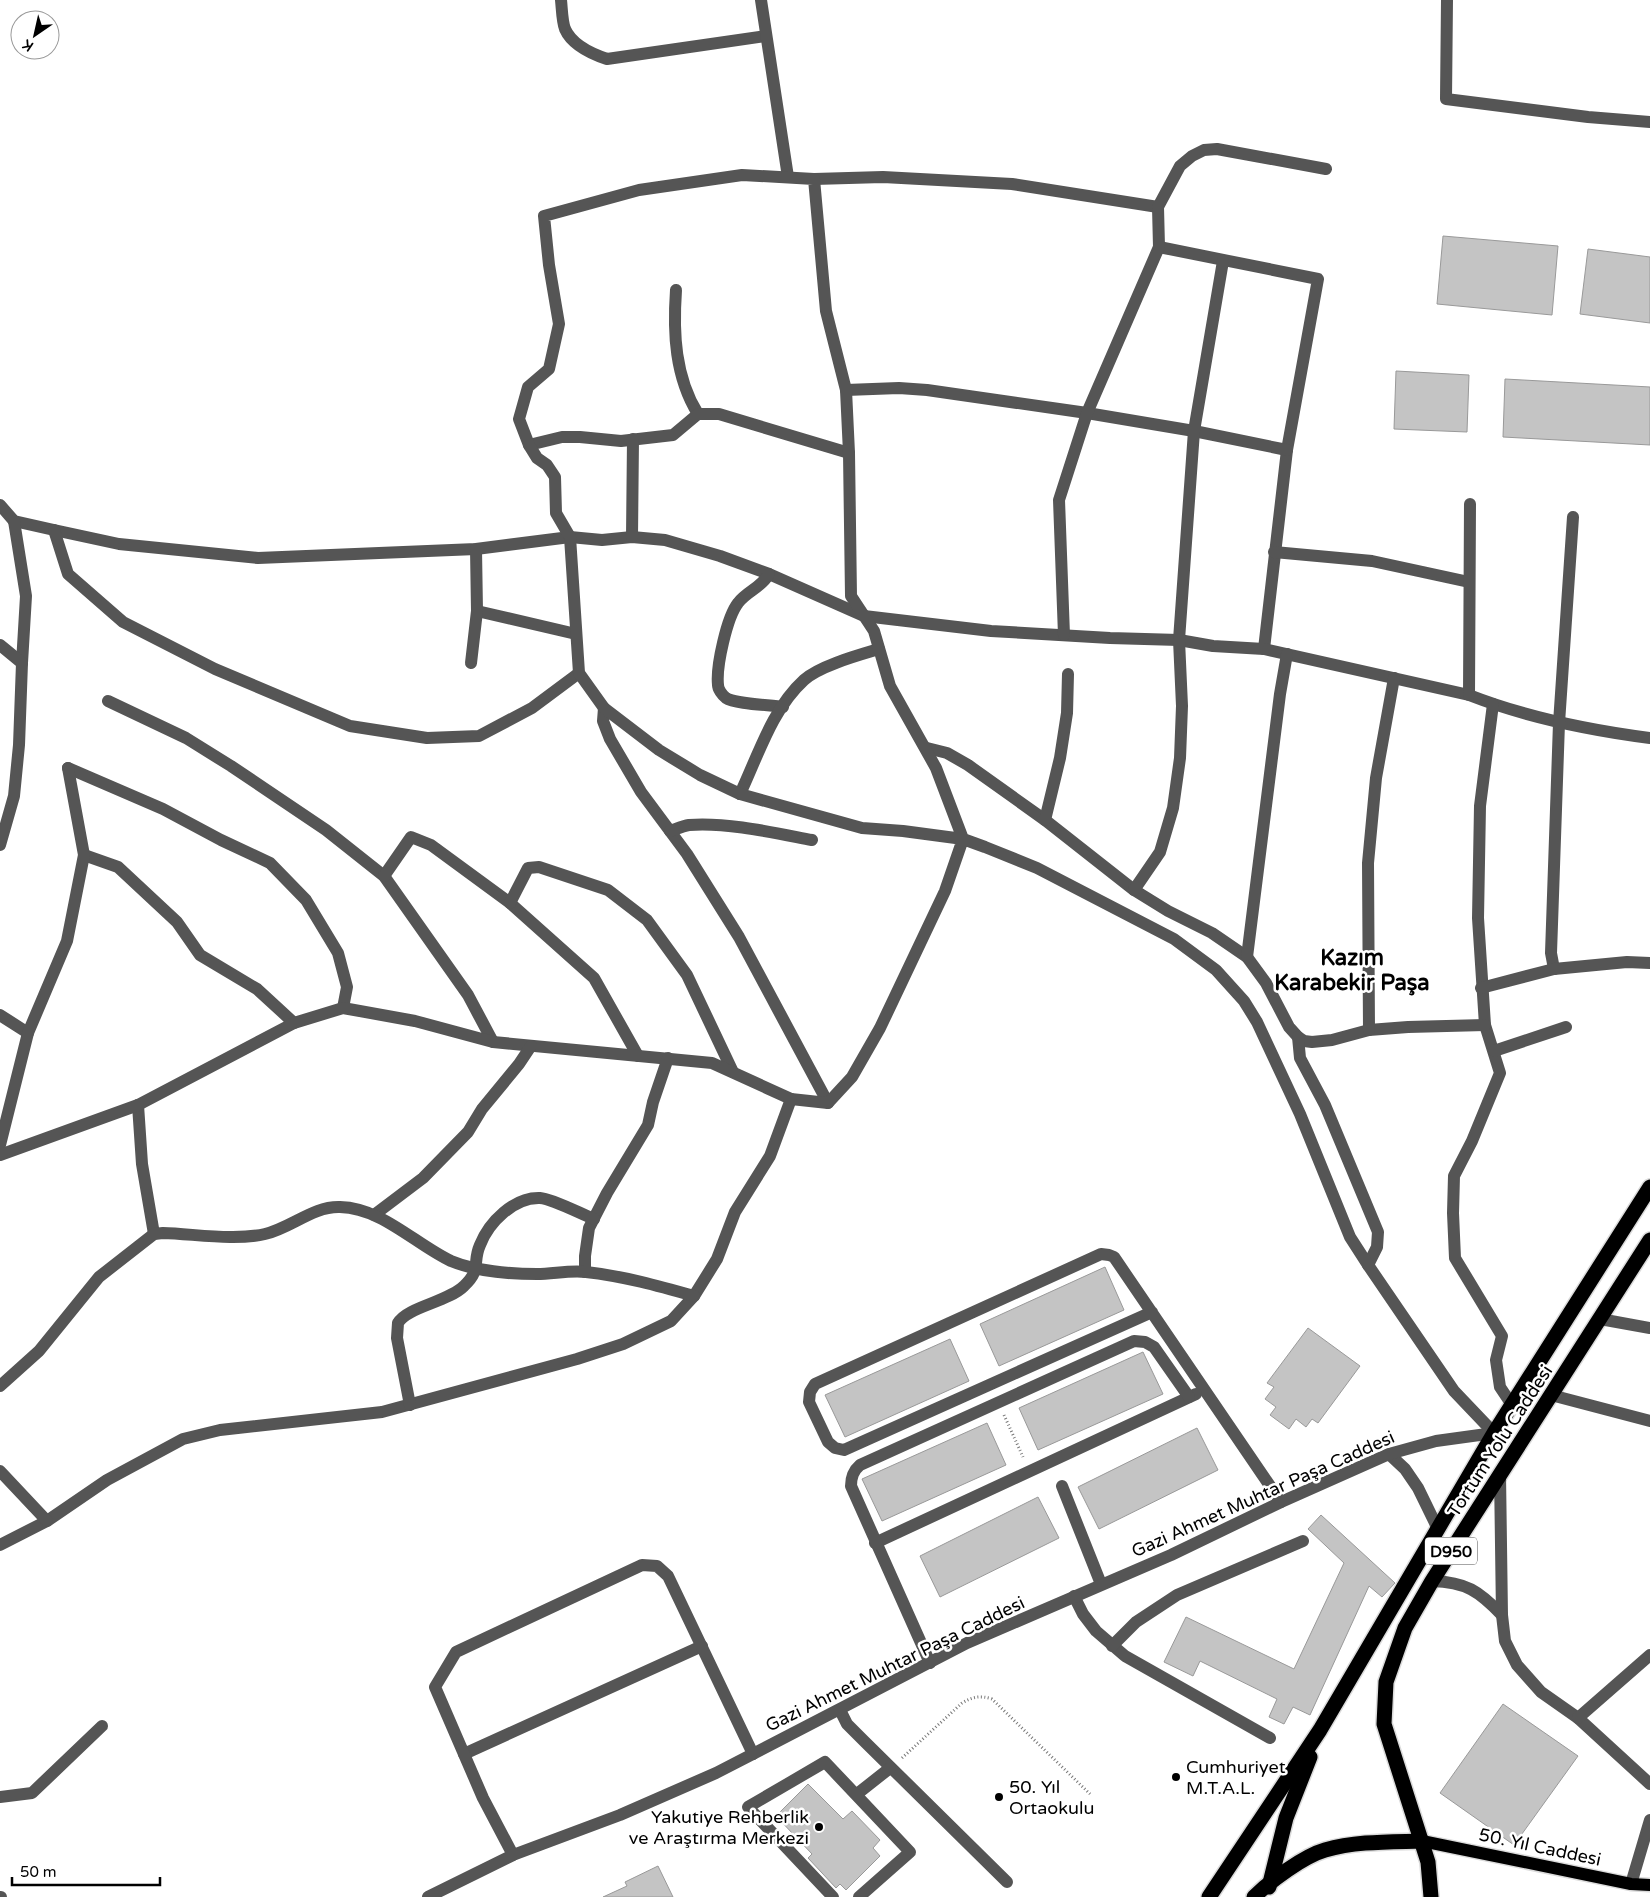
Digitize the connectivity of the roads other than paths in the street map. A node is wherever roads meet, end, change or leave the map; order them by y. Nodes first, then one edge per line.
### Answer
1 (561, 0) edge
2 (761, 0) edge
3 (1447, 0) edge
4 (766, 36) junction
5 (1650, 122) edge
6 (1326, 169) dead end
7 (788, 177) junction
8 (814, 178) junction
9 (1158, 207) junction
10 (1159, 247) junction
11 (1223, 261) junction
12 (676, 290) dead end
13 (846, 390) junction
14 (1086, 413) junction
15 (698, 414) junction
16 (1194, 431) junction
17 (633, 439) junction
18 (528, 445) junction
19 (1287, 450) junction
20 (849, 453) junction
21 (1470, 504) dead end
22 (0, 505) edge
23 (1574, 517) dead end
24 (14, 521) junction
25 (54, 530) junction
26 (570, 537) junction
27 (632, 537) junction
28 (476, 549) junction
29 (1274, 552) junction
30 (769, 574) junction
31 (1469, 582) junction
32 (477, 611) junction
33 (864, 616) junction
34 (576, 634) junction
35 (1064, 634) junction
36 (1179, 640) junction
37 (0, 645) edge
38 (879, 649) junction
39 (1264, 649) junction
40 (1287, 654) junction
41 (22, 663) junction
42 (471, 663) dead end
43 (579, 673) junction
44 (1068, 674) dead end
45 (1394, 678) junction
46 (1470, 695) junction
47 (108, 701) dead end
48 (1493, 704) junction
49 (783, 707) junction
50 (604, 708) junction
51 (1559, 723) junction
52 (1650, 738) edge
53 (927, 748) junction
54 (740, 794) junction
55 (1045, 820) junction
56 (670, 831) junction
57 (963, 839) junction
58 (812, 840) dead end
59 (0, 844) edge
60 (84, 855) junction
61 (384, 876) junction
62 (1134, 890) junction
63 (510, 904) junction
64 (1247, 957) junction
65 (1650, 963) edge
66 (1554, 969) junction
67 (1482, 988) junction
68 (343, 1008) junction
69 (0, 1015) edge
70 (294, 1024) junction
71 (1485, 1025) junction
72 (1566, 1027) dead end
73 (1369, 1030) junction
74 (28, 1033) junction
75 (1298, 1037) junction
76 (493, 1042) junction
77 (531, 1046) junction
78 (1494, 1051) junction
79 (638, 1056) junction
80 (668, 1058) junction
81 (733, 1072) junction
82 (791, 1099) junction
83 (828, 1104) junction
84 (138, 1105) junction
85 (0, 1145) edge
86 (0, 1155) edge
87 (1650, 1187) edge
88 (374, 1216) junction
89 (594, 1219) junction
90 (154, 1234) junction
91 (1650, 1240) edge
92 (1368, 1265) junction
93 (476, 1269) junction
94 (585, 1272) junction
95 (694, 1296) junction
96 (1152, 1312) junction
97 (1600, 1318) junction
98 (1650, 1328) edge
99 (0, 1386) edge
100 (1205, 1390) junction
101 (1551, 1395) junction
102 (1189, 1397) junction
103 (410, 1405) junction
104 (1512, 1405) junction
105 (1650, 1421) edge
106 (1494, 1434) junction
107 (1389, 1454) junction
108 (0, 1471) edge
109 (1500, 1474) junction
110 (1062, 1486) dead end
111 (1281, 1502) junction
112 (46, 1521) junction
113 (1438, 1529) junction
114 (1303, 1541) dead end
115 (875, 1543) junction
116 (0, 1545) edge
117 (1432, 1581) junction
118 (1101, 1584) junction
119 (1074, 1596) junction
120 (1502, 1616) junction
121 (702, 1646) junction
122 (1112, 1646) junction
123 (1650, 1655) edge
124 (930, 1663) junction
125 (840, 1710) junction
126 (1578, 1718) junction
127 (102, 1726) dead end
128 (1320, 1730) junction
129 (1270, 1738) dead end
130 (464, 1754) junction
131 (753, 1754) junction
132 (890, 1768) junction
133 (1650, 1784) edge
134 (857, 1794) junction
135 (0, 1797) edge
136 (1650, 1820) edge
137 (1422, 1841) junction
138 (513, 1855) junction
139 (1007, 1882) dead end
140 (1631, 1884) junction
141 (1650, 1885) edge
142 (1269, 1890) edge
143 (428, 1897) edge
144 (833, 1897) edge
145 (859, 1897) edge
146 (1209, 1897) edge
147 (1256, 1897) edge
148 (1431, 1897) edge

1 - 4 street
2 - 4 street
3 - 5 street
4 - 7 street
6 - 9 street
7 - 8 street
7 - 18 street
8 - 9 street
8 - 13 street
9 - 10 street
10 - 11 street
10 - 14 street
11 - 16 street
11 - 19 street
12 - 15 street
13 - 14 street
13 - 20 street
14 - 16 street
14 - 35 street
15 - 17 street
15 - 20 street
16 - 19 street
16 - 36 street
17 - 18 street
17 - 27 street
18 - 26 street
19 - 29 street
20 - 33 street
21 - 31 street
22 - 24 street
23 - 51 street
24 - 25 street
24 - 41 street
25 - 28 street
25 - 43 street
26 - 27 street
26 - 28 street
26 - 34 street
27 - 30 street
28 - 32 street
29 - 31 street
29 - 39 street
30 - 33 street
30 - 49 street
31 - 46 street
32 - 34 street
32 - 42 street
33 - 35 street
33 - 38 street
34 - 43 street
35 - 36 street
36 - 39 street
36 - 62 street
37 - 41 street
38 - 49 street
38 - 53 street
39 - 40 street
40 - 45 street
40 - 64 street
41 - 59 street
43 - 50 street
44 - 55 street
45 - 46 street
45 - 73 street
46 - 48 street
47 - 61 street
48 - 51 street
48 - 67 street
49 - 54 street
50 - 54 street
50 - 56 street
51 - 52 street
51 - 66 street
53 - 55 street
53 - 57 street
54 - 57 street
55 - 62 street
56 - 58 street
56 - 83 street
57 - 83 street
57 - 92 street
60 - 68 street
60 - 70 street
60 - 74 street
61 - 63 street
61 - 76 street
62 - 64 street
63 - 79 street
63 - 81 street
64 - 75 street
65 - 66 street
66 - 67 street
67 - 71 street
68 - 70 street
68 - 76 street
69 - 74 street
70 - 84 street
71 - 73 street
71 - 78 street
72 - 78 street
73 - 75 street
74 - 85 street
75 - 92 street
76 - 77 street
77 - 79 street
77 - 88 street
78 - 104 street
79 - 80 street
80 - 81 street
80 - 89 street
81 - 82 street
82 - 83 street
82 - 95 street
84 - 86 street
84 - 90 street
87 - 104 highway, Tortum Yolu Caddesi
88 - 90 street
88 - 93 street
89 - 93 street
89 - 94 street
90 - 99 street
91 - 97 highway, Tortum Yolu Caddesi / D950
92 - 106 street
93 - 94 street
93 - 103 street
94 - 95 street
95 - 103 street
96 - 96 street
96 - 100 street
97 - 98 street
97 - 101 highway, Tortum Yolu Caddesi / D950
100 - 102 street
100 - 111 street
101 - 105 street
101 - 109 highway, Tortum Yolu Caddesi / D950
102 - 115 street
102 - 115 street
103 - 112 street
104 - 106 highway, Tortum Yolu Caddesi
106 - 107 street, Gazi Ahmet Muhtar Paşa Caddesi
106 - 113 highway, Tortum Yolu Caddesi
107 - 111 street, Gazi Ahmet Muhtar Paşa Caddesi
107 - 113 street
108 - 112 street
109 - 117 highway, Tortum Yolu Caddesi / D950
109 - 120 street
110 - 118 street
111 - 118 street, Gazi Ahmet Muhtar Paşa Caddesi
112 - 116 street
113 - 128 highway, Tortum Yolu Caddesi
114 - 122 street
115 - 124 street
117 - 120 street
117 - 137 highway, Tortum Yolu Caddesi / D950
118 - 119 street, Gazi Ahmet Muhtar Paşa Caddesi
119 - 122 street
119 - 124 street, Gazi Ahmet Muhtar Paşa Caddesi
120 - 126 street
121 - 130 street
121 - 130 street
121 - 131 street
122 - 129 street
123 - 126 street
124 - 125 street, Gazi Ahmet Muhtar Paşa Caddesi
125 - 131 street, Gazi Ahmet Muhtar Paşa Caddesi
125 - 132 street
126 - 133 street
127 - 135 street
128 - 142 highway, Tortum Yolu Caddesi
128 - 146 highway, Tortum Yolu Caddesi
130 - 138 street
131 - 138 street, Gazi Ahmet Muhtar Paşa Caddesi
132 - 134 street
132 - 139 street
134 - 144 street
134 - 145 street
136 - 140 street
137 - 140 main road, 50. Yıl Caddesi
137 - 142 highway, Tortum Yolu Caddesi
137 - 148 highway, Tortum Yolu Caddesi / D950
138 - 143 street, Gazi Ahmet Muhtar Paşa Caddesi
140 - 141 main road, 50. Yıl Caddesi
142 - 147 highway, Tortum Yolu Caddesi

